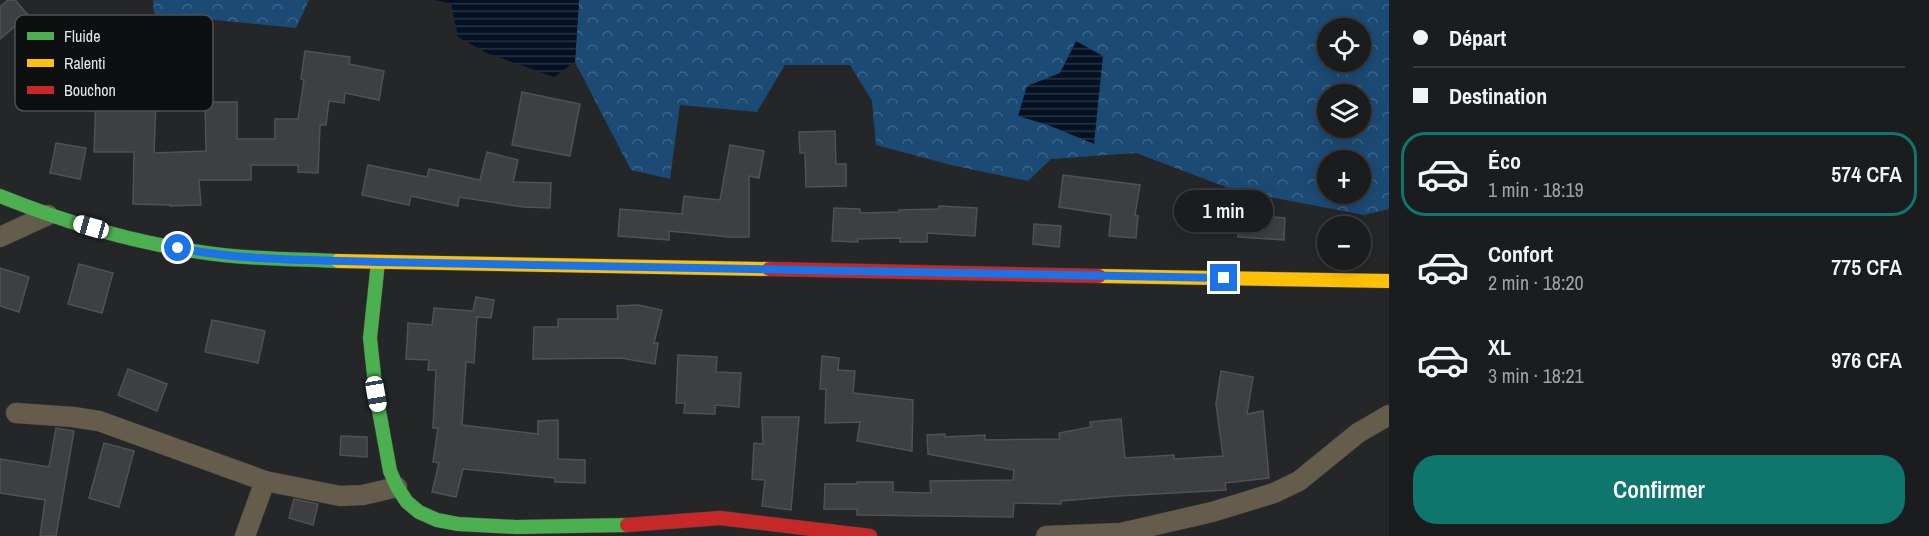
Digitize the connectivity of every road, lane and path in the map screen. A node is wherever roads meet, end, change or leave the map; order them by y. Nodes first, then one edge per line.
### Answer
1 (0, 195) edge
2 (48, 215) junction
3 (0, 237) edge
4 (378, 262) junction
5 (1389, 280) edge
6 (16, 413) dead end
7 (1389, 415) edge
8 (265, 481) junction
9 (397, 487) junction
10 (245, 536) edge
11 (870, 536) edge
12 (1046, 536) edge

1 - 2 main road
2 - 3 street
2 - 4 main road
4 - 5 main road
4 - 9 main road
6 - 8 street
7 - 12 street
8 - 9 street
8 - 10 street
9 - 11 main road

